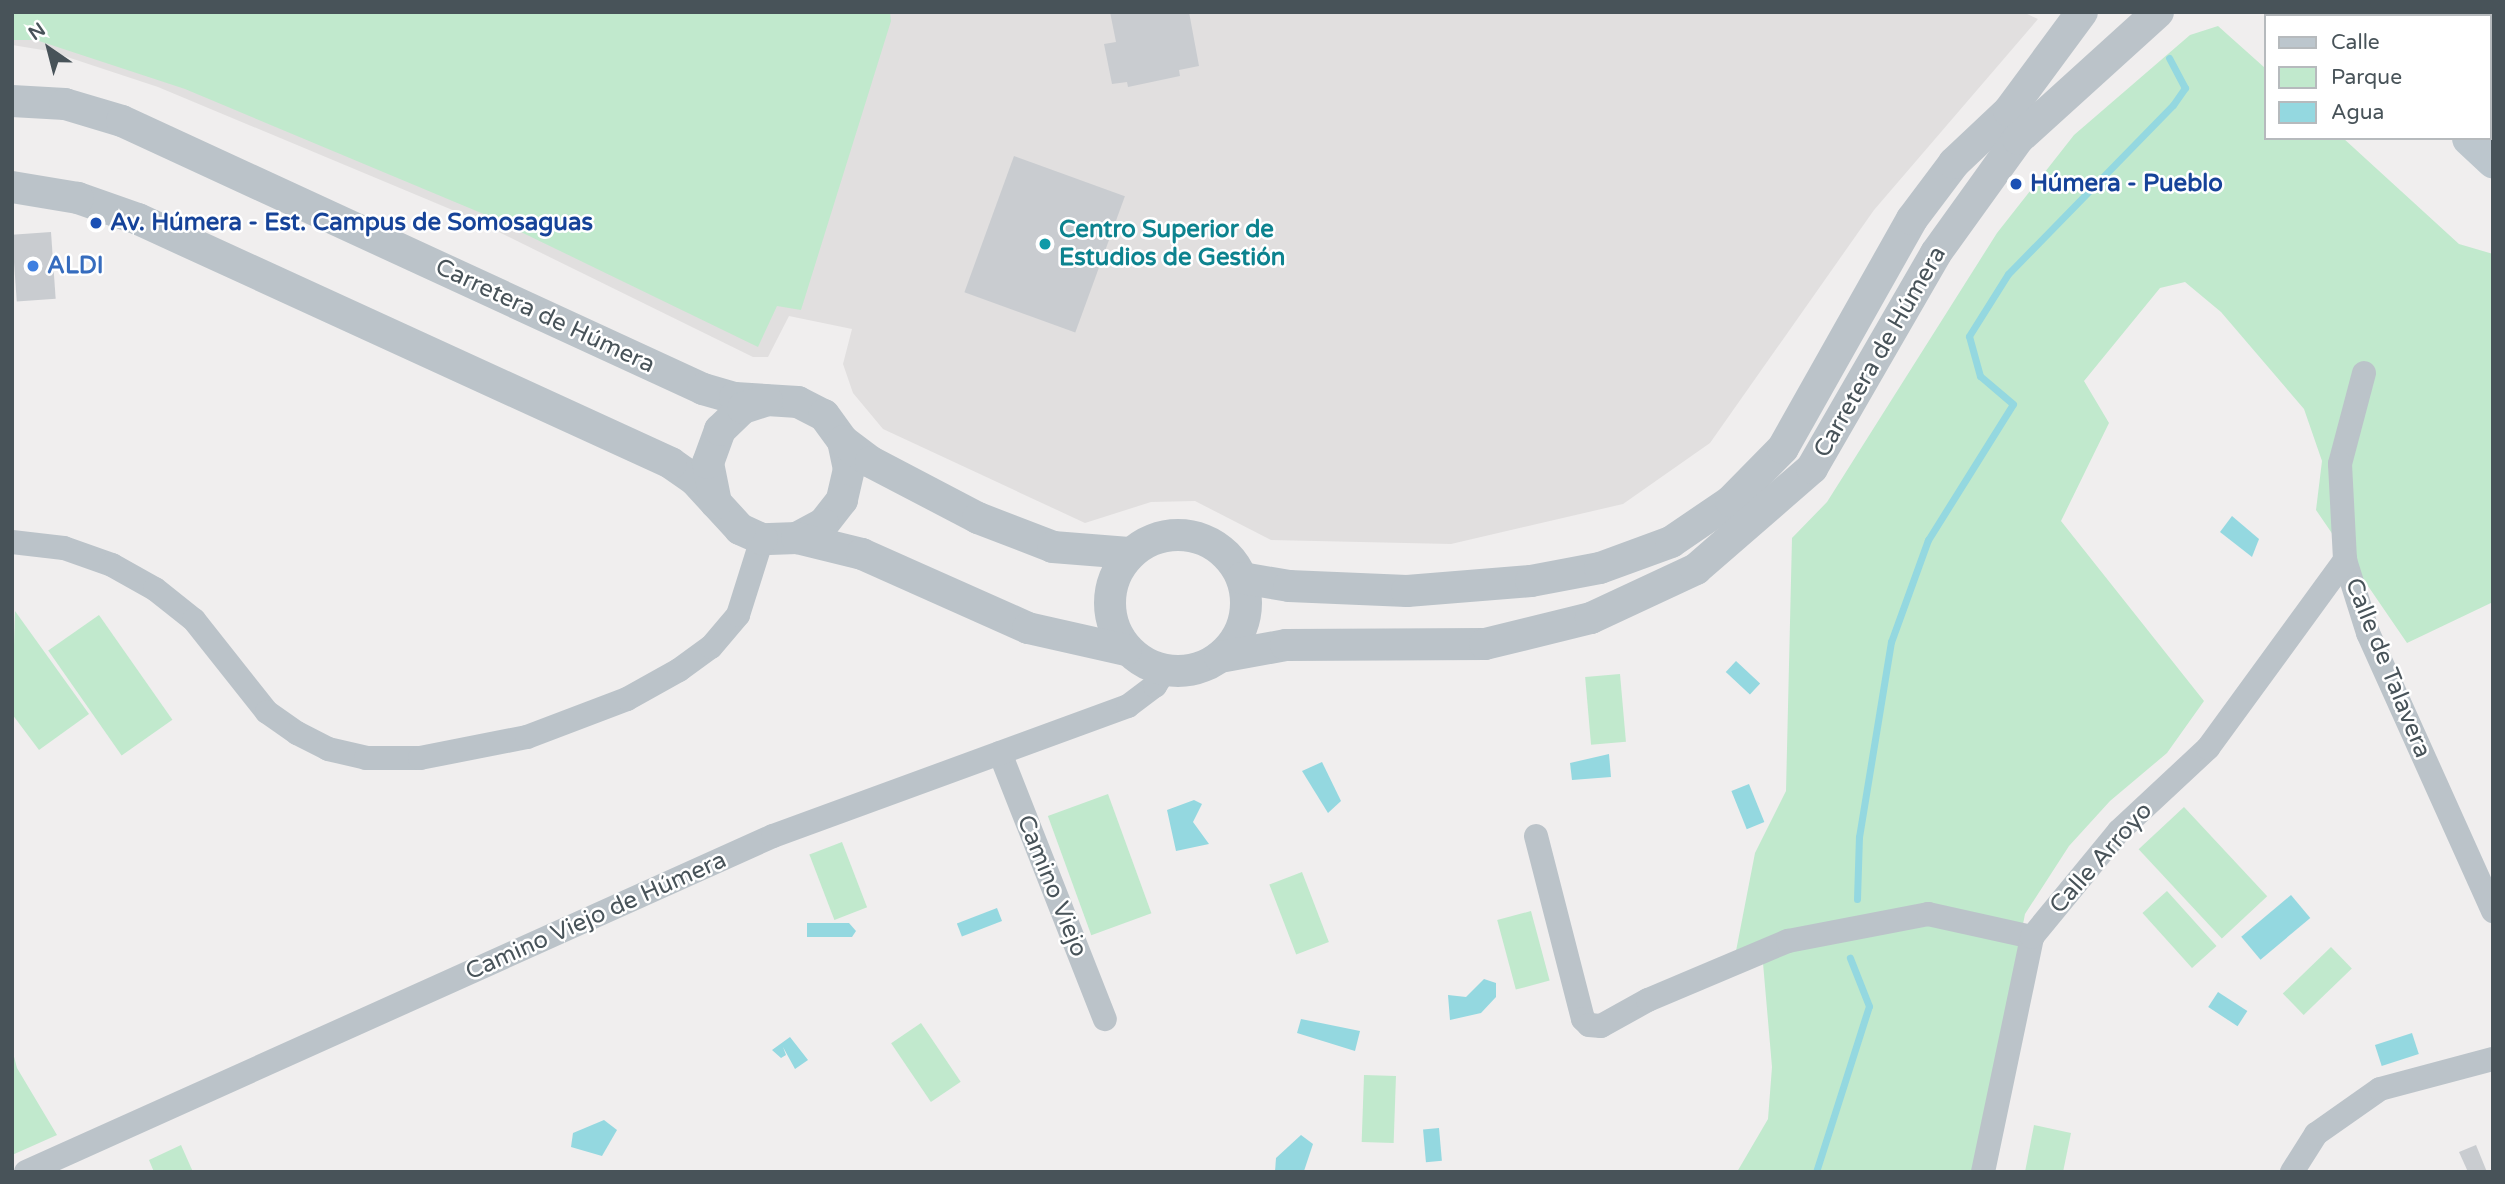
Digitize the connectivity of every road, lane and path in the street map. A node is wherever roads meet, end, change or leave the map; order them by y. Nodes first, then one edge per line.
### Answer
1 (2082, 12) edge
2 (2158, 12) edge
3 (12, 101) edge
4 (2471, 140) edge
5 (2493, 160) edge
6 (12, 187) edge
7 (2364, 373) dead end
8 (769, 400) junction
9 (843, 440) junction
10 (716, 503) junction
11 (762, 538) junction
12 (797, 538) junction
13 (12, 542) edge
14 (1129, 553) junction
15 (2345, 560) junction
16 (1242, 578) junction
17 (1126, 650) junction
18 (1220, 657) junction
19 (1164, 670) junction
20 (1000, 753) junction
21 (1536, 836) dead end
22 (2493, 911) edge
23 (2032, 937) junction
24 (1105, 1019) dead end
25 (2493, 1059) edge
26 (26, 1172) edge
27 (1983, 1172) edge
28 (2292, 1172) edge

1 - 16 street, Carretera de Húmera
2 - 18 street, Carretera de Húmera
3 - 8 street, Carretera de Húmera
4 - 5 main road
6 - 10 street
7 - 15 street, Calle de Talavera
8 - 9 street
8 - 10 street
9 - 12 street
9 - 14 street
10 - 11 street
11 - 12 street
11 - 13 street
12 - 17 street
14 - 16 street
14 - 17 street
15 - 22 street, Calle de Talavera
15 - 23 street, Calle Arroyo
16 - 18 street
17 - 19 street
18 - 19 street
19 - 20 street, Camino Viejo de Húmera
20 - 24 street, Camino Viejo
20 - 26 street, Camino Viejo de Húmera
21 - 23 street
23 - 27 street, Calle Arroyo
25 - 28 street

